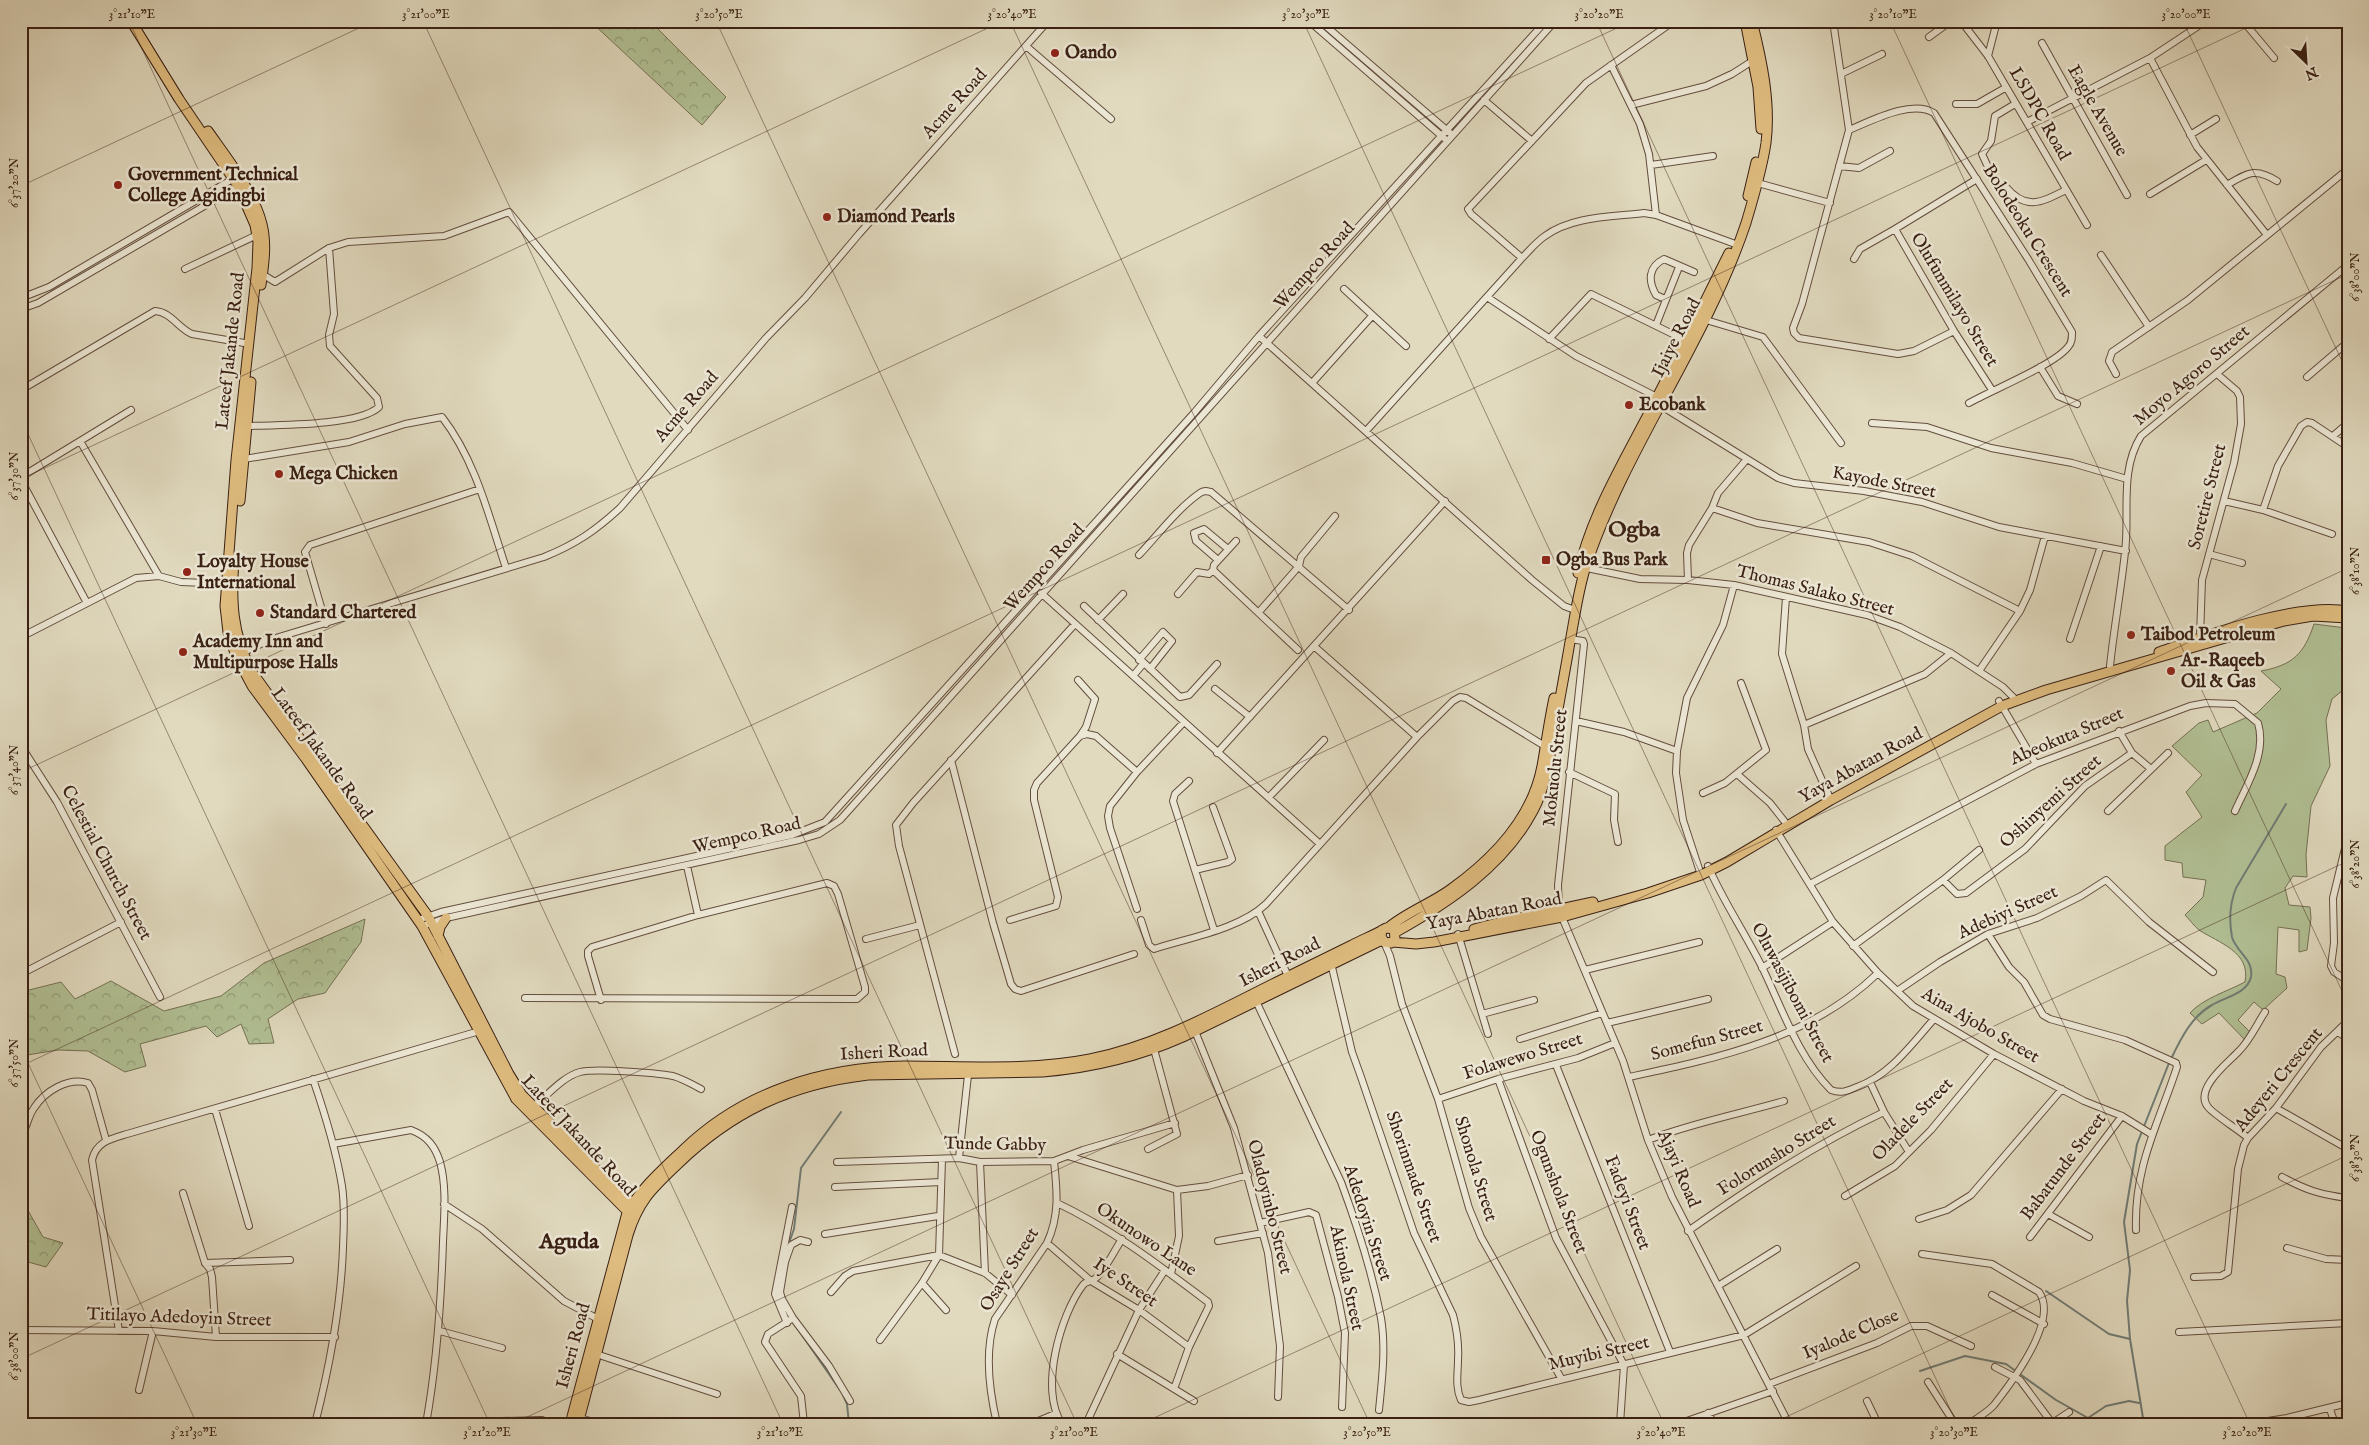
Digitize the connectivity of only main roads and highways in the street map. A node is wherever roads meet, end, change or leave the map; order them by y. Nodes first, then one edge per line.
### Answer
1 (131, 21) edge
2 (138, 21) edge
3 (1745, 21) edge
4 (1752, 21) edge
5 (238, 181) junction
6 (1755, 182) junction
7 (1736, 244) junction
8 (1659, 401) junction
9 (230, 584) junction
10 (1573, 610) junction
11 (2348, 611) edge
12 (2348, 618) edge
13 (239, 655) junction
14 (2015, 698) junction
15 (2000, 703) junction
16 (1548, 748) junction
17 (1777, 831) junction
18 (446, 918) road end
19 (438, 936) junction
20 (1389, 936) junction
21 (482, 1030) junction
22 (1071, 1066) junction
23 (595, 1179) junction
24 (632, 1211) junction
25 (620, 1238) junction
26 (578, 1421) edge
27 (570, 1424) edge

1 - 5 main road, Lateef Jakande Road
2 - 5 main road, Lateef Jakande Road
3 - 6 main road, Ijaiye Road
4 - 6 main road, Ijaiye Road
5 - 9 main road, Lateef Jakande Road
5 - 9 main road, Lateef Jakande Road
6 - 7 main road, Ijaiye Road
7 - 8 main road, Ijaiye Road
7 - 8 main road, Ijaiye Road
8 - 10 main road, Ijaiye Road
9 - 13 main road, Lateef Jakande Road
10 - 16 main road, Ijaiye Road
10 - 16 main road, Ijaiye Road
11 - 14 main road, Yaya Abatan Road
12 - 14 main road, Yaya Abatan Road
13 - 19 main road, Lateef Jakande Road
13 - 21 main road, Lateef Jakande Road
14 - 15 main road, Yaya Abatan Road
15 - 17 main road, Yaya Abatan Road
15 - 17 main road, Yaya Abatan Road
16 - 20 main road, Isheri Road
17 - 20 main road, Yaya Abatan Road
18 - 19 main road
19 - 21 main road, Lateef Jakande Road
20 - 22 main road, Isheri Road
20 - 22 main road, Isheri Road
21 - 23 main road, Lateef Jakande Road
21 - 24 main road, Lateef Jakande Road
22 - 24 main road, Isheri Road
22 - 24 main road, Isheri Road
23 - 24 main road, Lateef Jakande Road
23 - 25 main road
24 - 25 main road, Isheri Road
24 - 26 main road, Isheri Road
25 - 27 main road, Isheri Road

